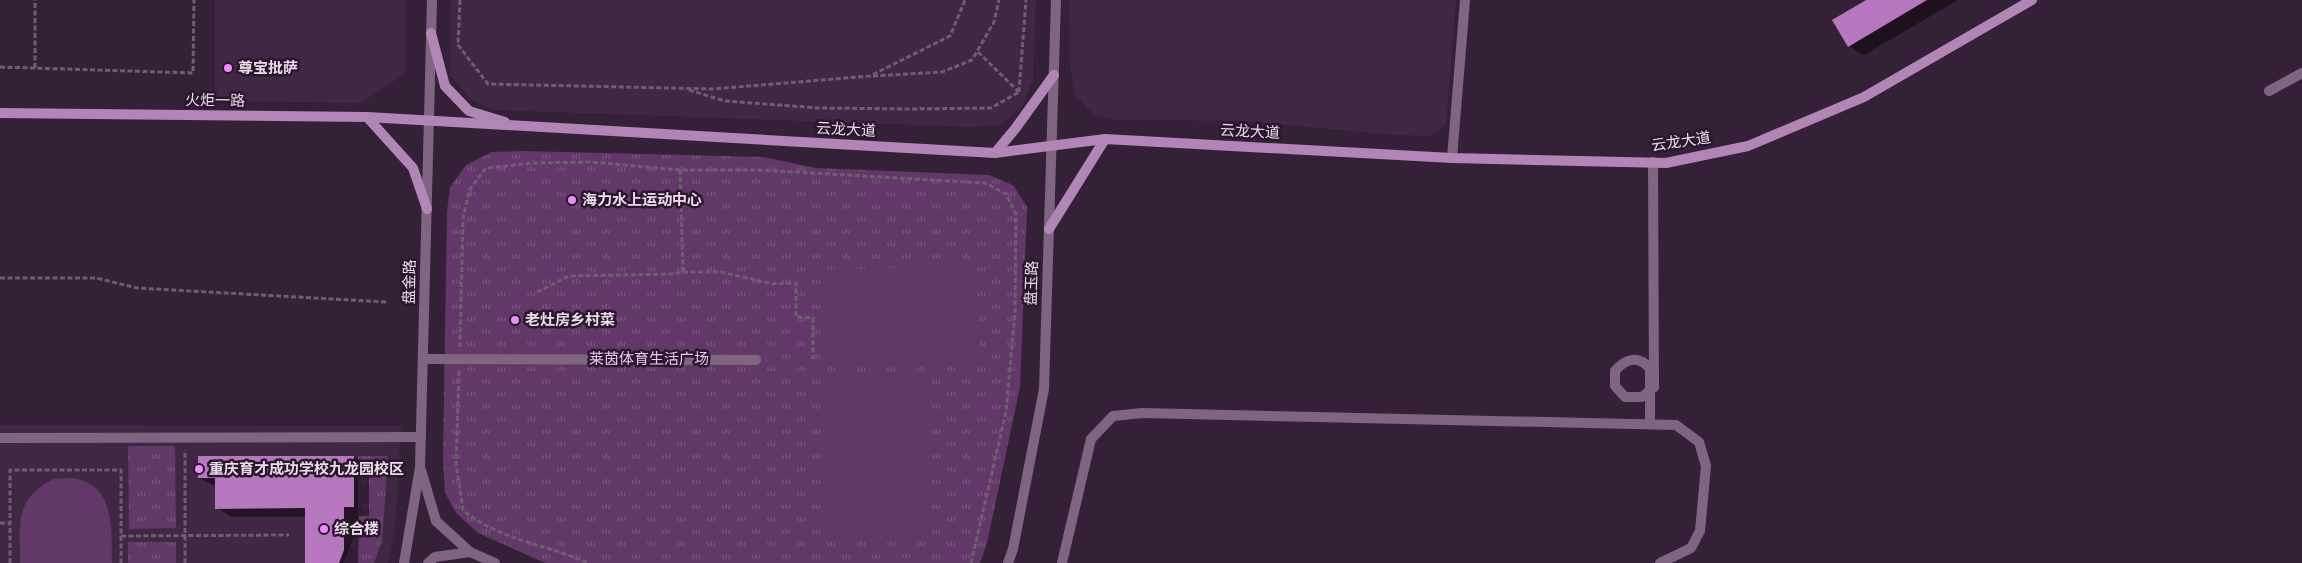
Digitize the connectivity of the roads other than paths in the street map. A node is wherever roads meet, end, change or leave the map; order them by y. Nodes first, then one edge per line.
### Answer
1 (432, 0) edge
2 (1056, 0) edge
3 (1465, 0) edge
4 (2032, 0) edge
5 (431, 33) junction
6 (2302, 73) edge
7 (1054, 75) junction
8 (2269, 91) dead end
9 (0, 113) edge
10 (367, 117) junction
11 (430, 122) junction
12 (520, 126) junction
13 (1105, 139) junction
14 (1052, 147) junction
15 (995, 153) junction
16 (1452, 158) junction
17 (1653, 162) junction
18 (427, 209) junction
19 (1049, 229) junction
20 (423, 360) junction
21 (756, 360) dead end
22 (1650, 423) junction
23 (421, 437) junction
24 (0, 438) edge
25 (420, 466) junction
26 (470, 552) junction
27 (404, 563) edge
28 (428, 563) edge
29 (495, 563) edge
30 (1008, 563) edge
31 (1062, 563) edge
32 (1660, 563) edge

1 - 5 street, 盘金路
2 - 7 street, 盘玉路
3 - 16 street
4 - 17 main road, 云龙大道
5 - 11 street, 盘金路
5 - 12 main road
6 - 8 street
7 - 14 street, 盘玉路
7 - 15 main road
9 - 10 main road, 火炬一路
10 - 11 main road, 火炬一路
10 - 18 main road
11 - 12 main road, 云龙大道
11 - 18 street, 盘金路
12 - 15 main road, 云龙大道
13 - 14 main road, 云龙大道
13 - 16 main road, 云龙大道
13 - 19 main road
14 - 15 main road, 云龙大道
14 - 19 street, 盘玉路
16 - 17 main road, 云龙大道
17 - 22 street, bridge
18 - 20 street, 盘金路
19 - 30 street, 盘玉路
20 - 21 street
20 - 23 street, 盘金路
22 - 31 street
22 - 32 street
23 - 24 street
23 - 25 street, 盘金路
25 - 26 street
25 - 27 street, 盘金路
26 - 28 street
26 - 29 street

